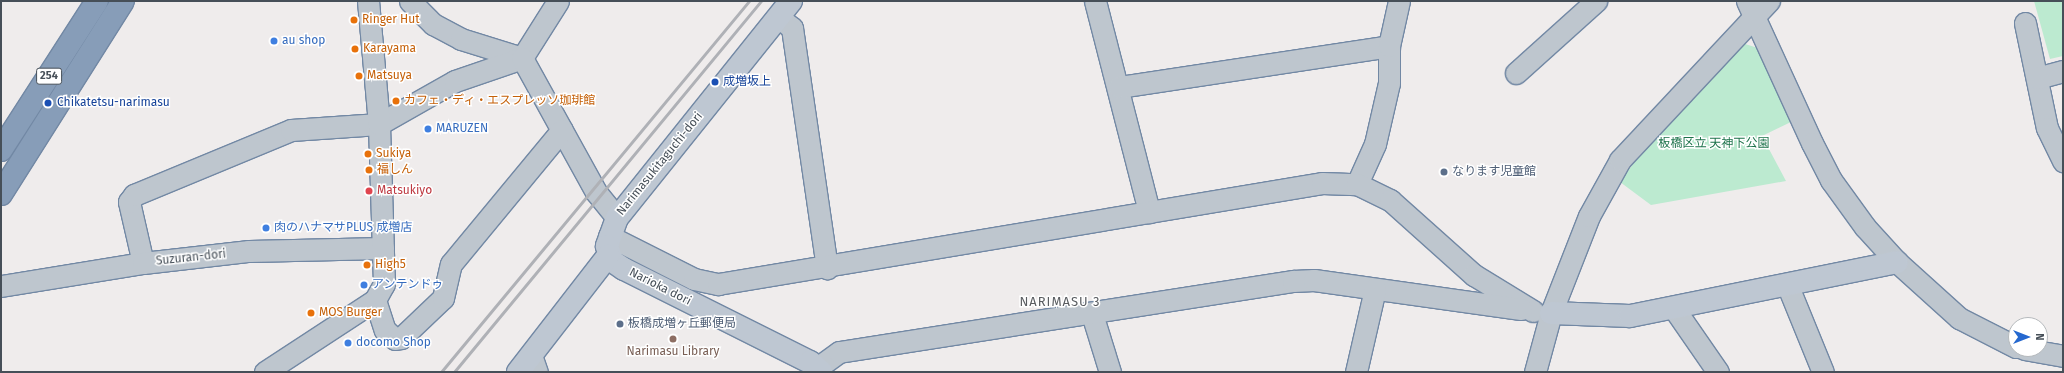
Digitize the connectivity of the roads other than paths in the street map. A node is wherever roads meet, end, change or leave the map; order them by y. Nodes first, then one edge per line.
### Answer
1 (98, 1) edge
2 (123, 1) edge
3 (368, 1) edge
4 (410, 1) edge
5 (558, 1) edge
6 (1095, 1) edge
7 (1399, 1) edge
8 (1596, 1) edge
9 (1757, 6) edge
10 (784, 9) edge
11 (2026, 24) dead end
12 (1389, 46) junction
13 (522, 58) junction
14 (2063, 71) edge
15 (1516, 72) dead end
16 (2037, 78) junction
17 (1119, 87) junction
18 (379, 124) junction
19 (562, 130) junction
20 (1, 150) edge
21 (2063, 161) edge
22 (1357, 184) junction
23 (1, 194) edge
24 (1149, 212) junction
25 (611, 237) junction
26 (383, 248) junction
27 (1896, 262) junction
28 (143, 263) junction
29 (827, 268) junction
30 (1787, 284) junction
31 (1, 286) edge
32 (1375, 289) junction
33 (375, 300) junction
34 (1673, 307) junction
35 (1542, 312) junction
36 (1092, 314) junction
37 (2008, 343) edge
38 (2048, 354) edge
39 (2063, 356) edge
40 (2038, 357) edge
41 (529, 366) edge
42 (819, 370) edge
43 (265, 372) edge
44 (1110, 372) edge
45 (1356, 372) edge
46 (1535, 372) edge
47 (1718, 372) edge
48 (1823, 372) edge
49 (2051, 372) edge

1 - 20 highway, 254
2 - 23 highway, 254
3 - 18 street
4 - 13 street
5 - 13 street
6 - 17 street
7 - 12 street
8 - 15 street
9 - 27 street
9 - 35 street
10 - 25 street, Narimasukitaguchi-dori
10 - 29 street
11 - 16 street
12 - 17 street
12 - 22 street
13 - 18 street
13 - 19 street
14 - 16 street
16 - 21 street
17 - 24 street
18 - 26 street
18 - 28 street
19 - 25 street
19 - 33 street
22 - 24 street
22 - 35 street
24 - 29 street
25 - 29 street
25 - 41 street, Narimasukitaguchi-dori
25 - 42 street, Narioka dori
26 - 28 street, Suzuran-dori
26 - 33 street
27 - 30 street
27 - 37 street
28 - 31 street, Suzuran-dori
30 - 34 street
30 - 48 street
32 - 35 street
32 - 36 street
32 - 45 street
33 - 43 street
34 - 35 street
34 - 47 street
35 - 46 street
36 - 42 street
36 - 44 street
38 - 39 street
40 - 49 street

